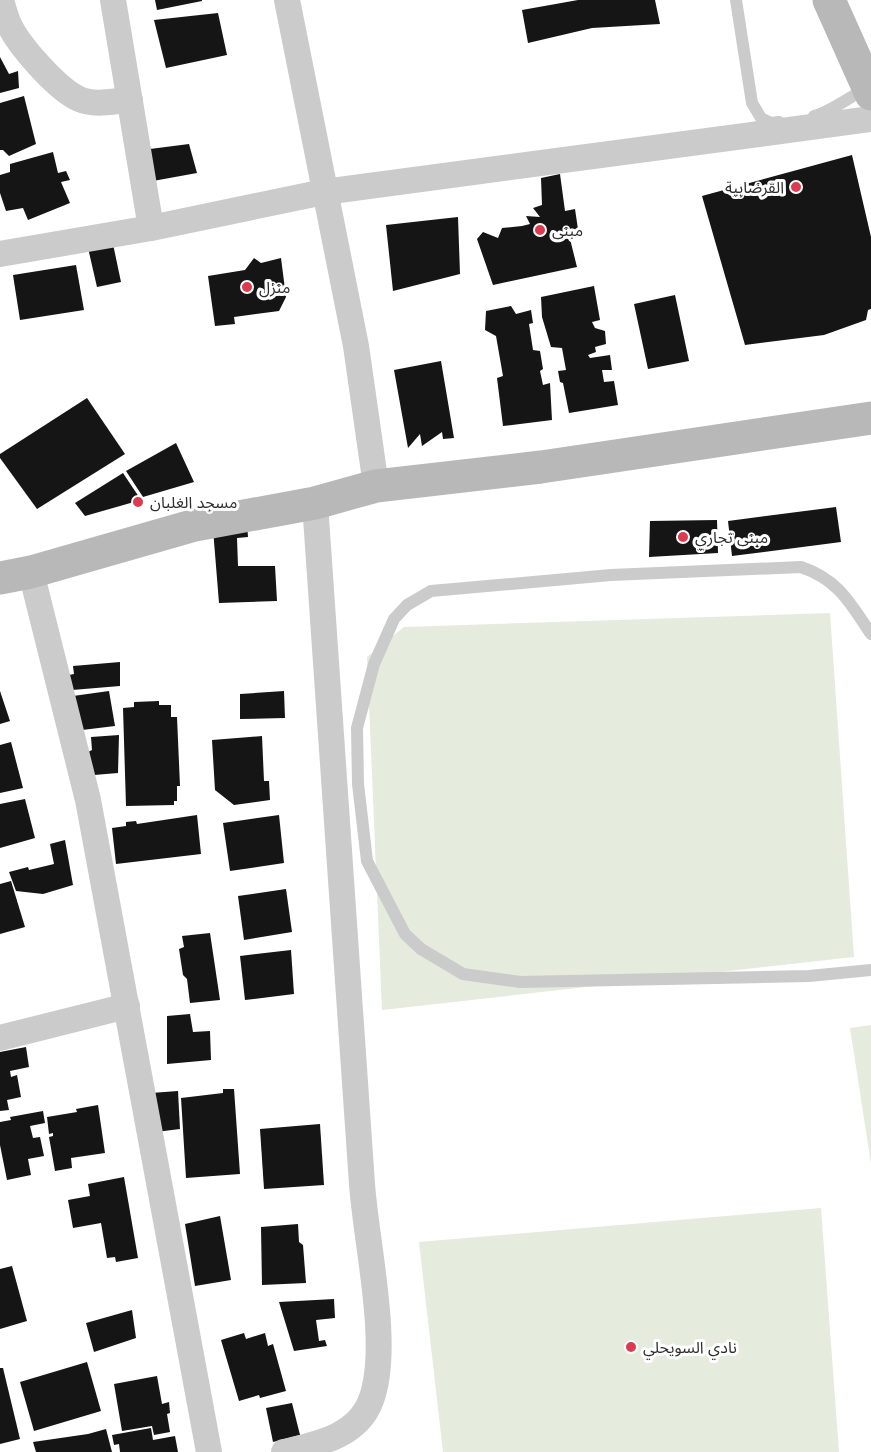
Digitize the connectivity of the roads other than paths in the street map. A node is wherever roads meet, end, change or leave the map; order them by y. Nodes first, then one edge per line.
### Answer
1 (1, 0) edge
2 (113, 0) edge
3 (287, 0) edge
4 (736, 0) edge
5 (830, 0) edge
6 (129, 100) junction
7 (870, 100) edge
8 (324, 192) junction
9 (151, 228) junction
10 (0, 254) edge
11 (871, 418) edge
12 (376, 486) junction
13 (315, 503) junction
14 (8, 575) edge
15 (871, 634) edge
16 (871, 970) edge
17 (127, 1006) junction
18 (0, 1038) edge
19 (209, 1452) edge
20 (284, 1452) edge

1 - 6 street
2 - 6 street
3 - 8 street
4 - 7 lane
5 - 7 street
6 - 9 street
7 - 8 street
8 - 9 street
8 - 12 street
9 - 10 street
11 - 12 street
12 - 13 street
13 - 14 street
13 - 20 street
14 - 17 street
15 - 16 lane
17 - 18 street
17 - 19 street

